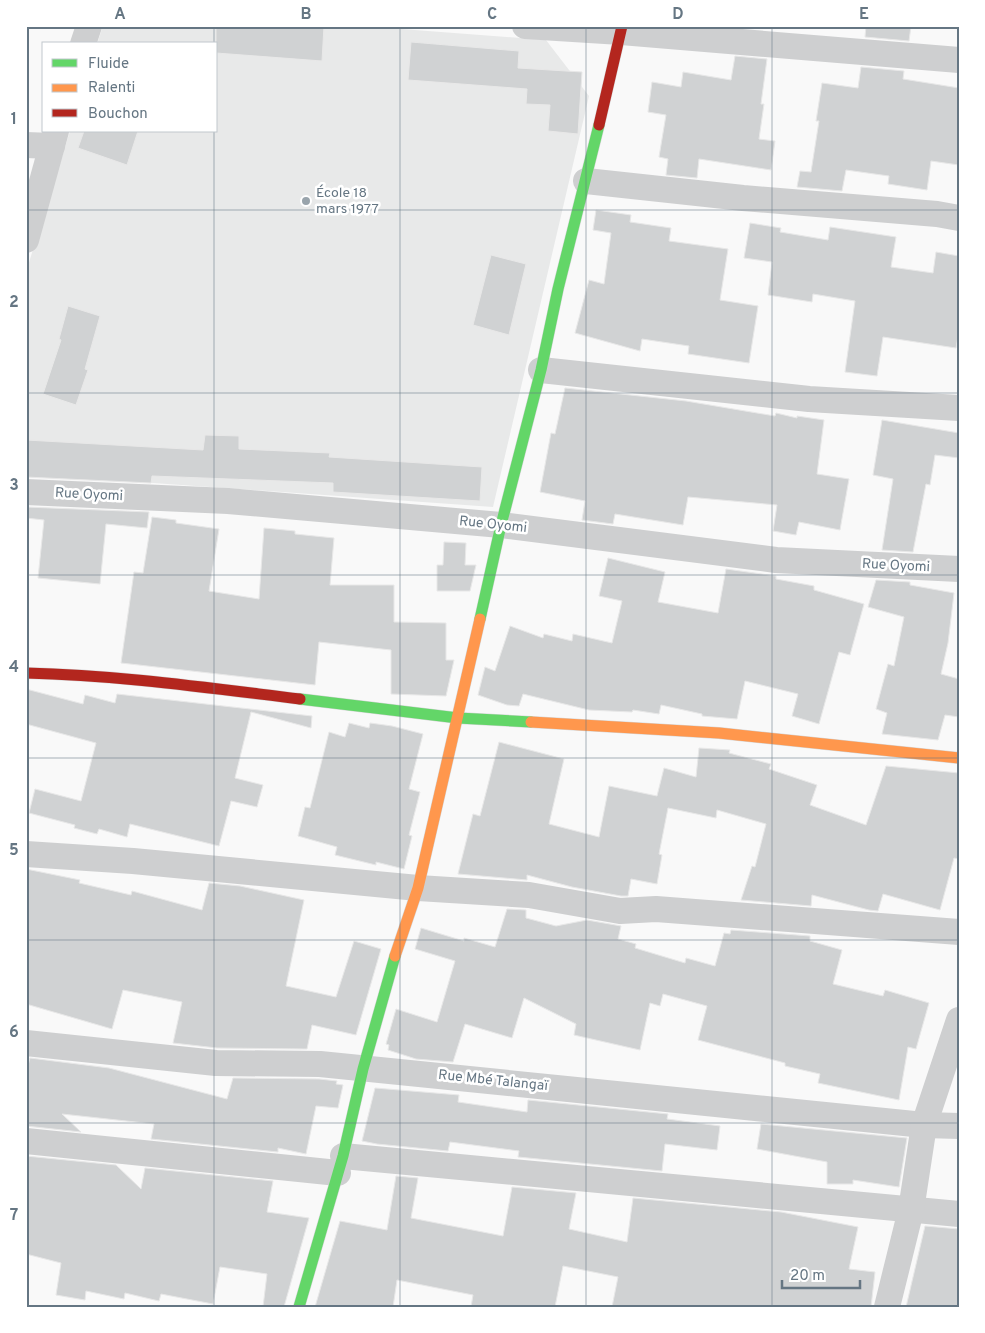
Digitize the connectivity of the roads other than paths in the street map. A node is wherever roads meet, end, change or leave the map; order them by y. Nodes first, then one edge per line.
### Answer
1 (89, 26) edge
2 (525, 26) edge
3 (621, 29) edge
4 (85, 42) edge
5 (959, 60) edge
6 (45, 141) edge
7 (586, 181) junction
8 (959, 218) edge
9 (26, 240) edge
10 (542, 370) junction
11 (959, 408) edge
12 (26, 492) edge
13 (501, 526) junction
14 (959, 569) edge
15 (26, 673) edge
16 (458, 718) junction
17 (959, 758) edge
18 (26, 854) edge
19 (418, 888) junction
20 (959, 932) edge
21 (959, 1020) edge
22 (26, 1043) edge
23 (363, 1069) junction
24 (924, 1125) junction
25 (959, 1126) edge
26 (26, 1141) edge
27 (340, 1164) junction
28 (911, 1210) junction
29 (959, 1214) edge
30 (299, 1307) edge
31 (887, 1307) edge

1 - 4 street
2 - 3 street
3 - 5 street
3 - 7 street
6 - 9 street
7 - 8 street
7 - 10 street
10 - 11 street
10 - 13 street
12 - 13 street, Rue Oyomi
13 - 14 street, Rue Oyomi
13 - 16 street
15 - 16 street
16 - 17 street
16 - 19 street
18 - 19 street
19 - 20 street
19 - 23 street
21 - 24 street
22 - 23 street, Rue Mbé Talangaï
23 - 24 street, Rue Mbé Talangaï
23 - 27 street
24 - 25 street, Rue Mbé Talangaï
24 - 28 street
26 - 27 street
27 - 28 street
27 - 30 street
28 - 29 street
28 - 31 street

